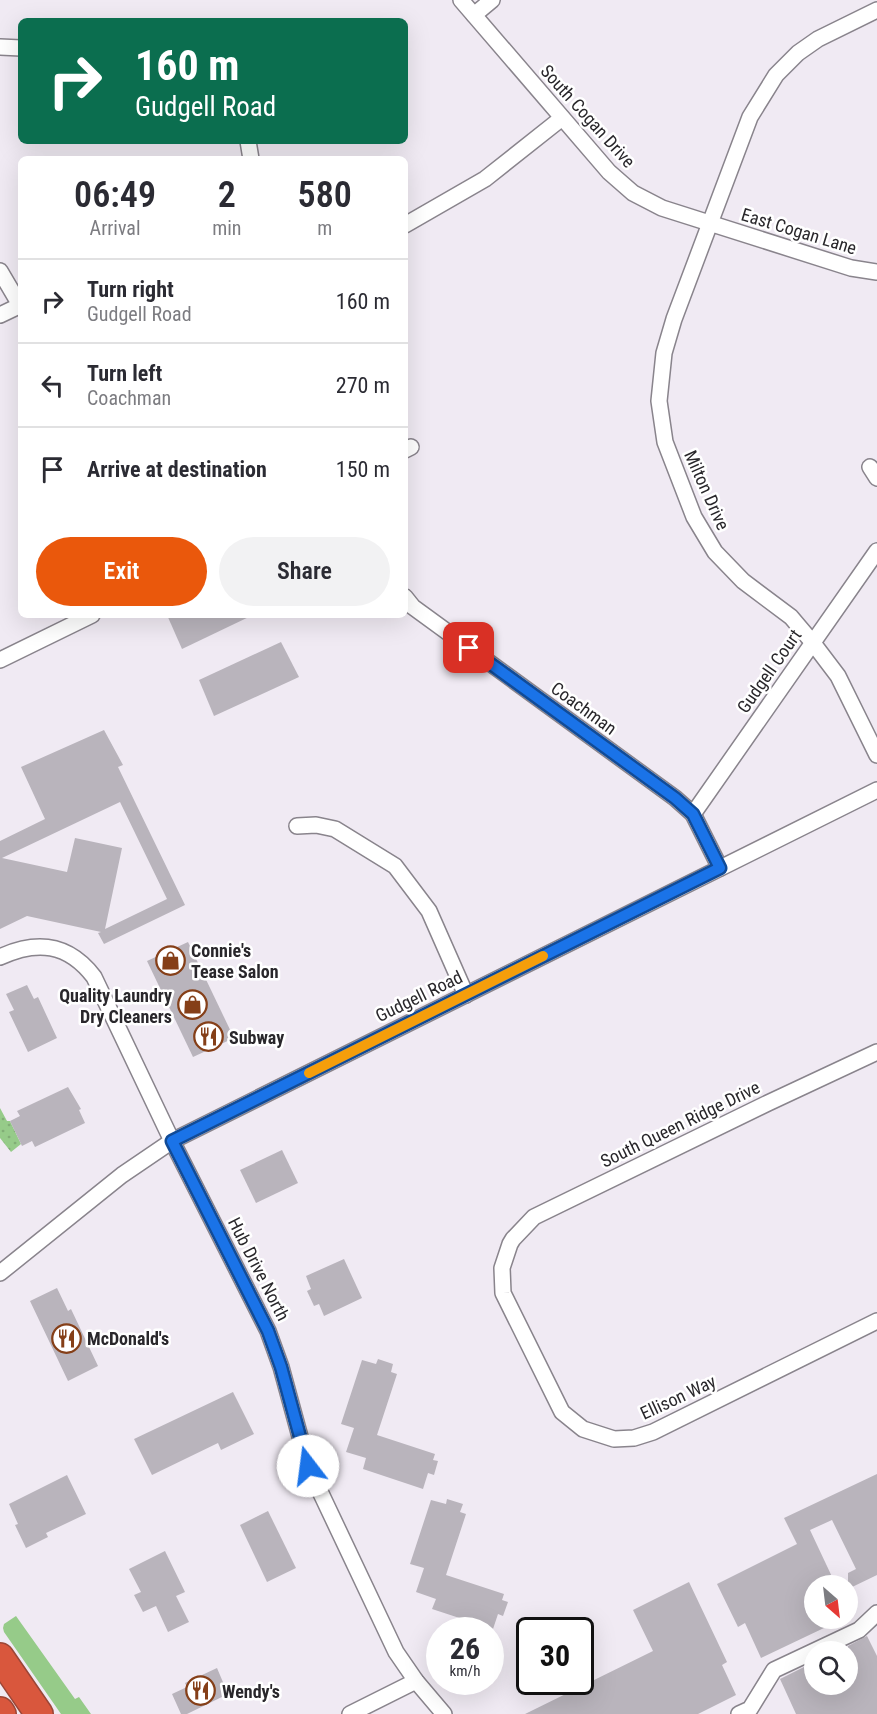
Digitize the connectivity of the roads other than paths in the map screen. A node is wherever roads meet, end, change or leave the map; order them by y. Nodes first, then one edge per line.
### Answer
1 (461, 0) edge
2 (492, 0) edge
3 (877, 10) edge
4 (474, 15) junction
5 (0, 47) edge
6 (18, 48) edge
7 (562, 118) junction
8 (408, 223) edge
9 (710, 224) junction
10 (0, 271) edge
11 (877, 272) edge
12 (18, 300) edge
13 (18, 306) edge
14 (0, 315) edge
15 (877, 551) edge
16 (872, 568) edge
17 (408, 601) edge
18 (86, 618) edge
19 (813, 643) junction
20 (0, 660) edge
21 (877, 755) edge
22 (877, 790) edge
23 (693, 814) junction
24 (297, 826) dead end
25 (720, 868) junction
26 (0, 957) edge
27 (466, 995) junction
28 (877, 1052) edge
29 (172, 1141) junction
30 (510, 1244) joint
31 (0, 1273) edge
32 (877, 1321) edge
33 (877, 1613) edge
34 (0, 1658) edge
35 (416, 1681) junction
36 (39, 1714) edge
37 (350, 1714) edge
38 (444, 1714) edge
39 (739, 1714) edge

1 - 4 street, South Cogan Drive
2 - 4 street
3 - 9 street, Milton Drive
4 - 7 street, South Cogan Drive
5 - 6 street
7 - 8 street
7 - 9 street, South Cogan Drive
9 - 11 street, East Cogan Lane
9 - 19 street, Milton Drive
10 - 12 street
13 - 14 street
15 - 16 street, Gudgell Court
16 - 19 street, Gudgell Court
17 - 23 street, Coachman
18 - 20 street
19 - 21 street, Milton Drive
19 - 23 street, Gudgell Court
22 - 25 street, Gudgell Road
23 - 25 street, Coachman
24 - 27 street
25 - 27 street, Gudgell Road
26 - 29 street, Hub Drive North
27 - 29 street, Gudgell Road
28 - 30 street, South Queen Ridge Drive
29 - 31 street, Gudgell Road
29 - 35 street, Hub Drive North
30 - 32 street, Ellison Way
33 - 39 street
34 - 36 highway
35 - 37 street
35 - 38 street, Hub Drive North

